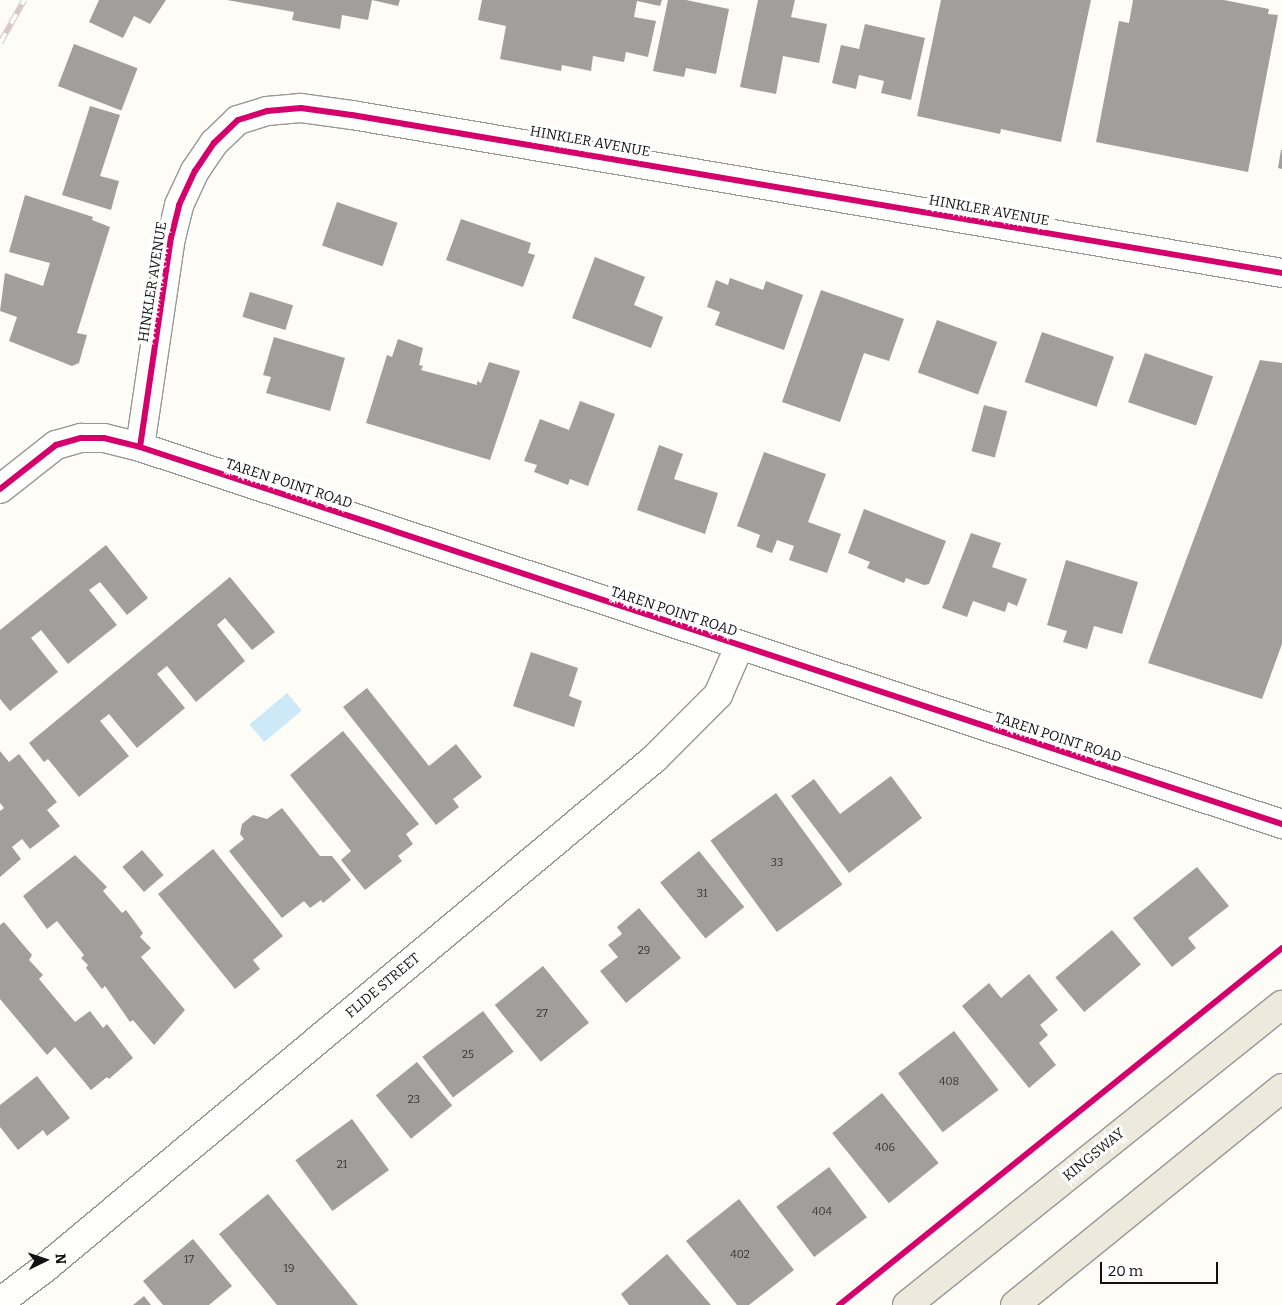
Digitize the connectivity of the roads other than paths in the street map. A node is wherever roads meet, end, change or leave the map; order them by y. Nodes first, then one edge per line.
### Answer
1 (1282, 273) edge
2 (140, 447) junction
3 (0, 489) edge
4 (739, 647) junction
5 (1282, 824) edge
6 (1282, 1005) edge
7 (1280, 1090) edge
8 (0, 1302) edge
9 (907, 1305) edge
10 (1015, 1305) edge

1 - 2 street, HINKLER AVENUE
2 - 3 street, TAREN POINT ROAD
2 - 4 street, TAREN POINT ROAD
4 - 5 street, TAREN POINT ROAD
4 - 8 street, FLIDE STREET
6 - 9 main road, KINGSWAY
7 - 10 main road

